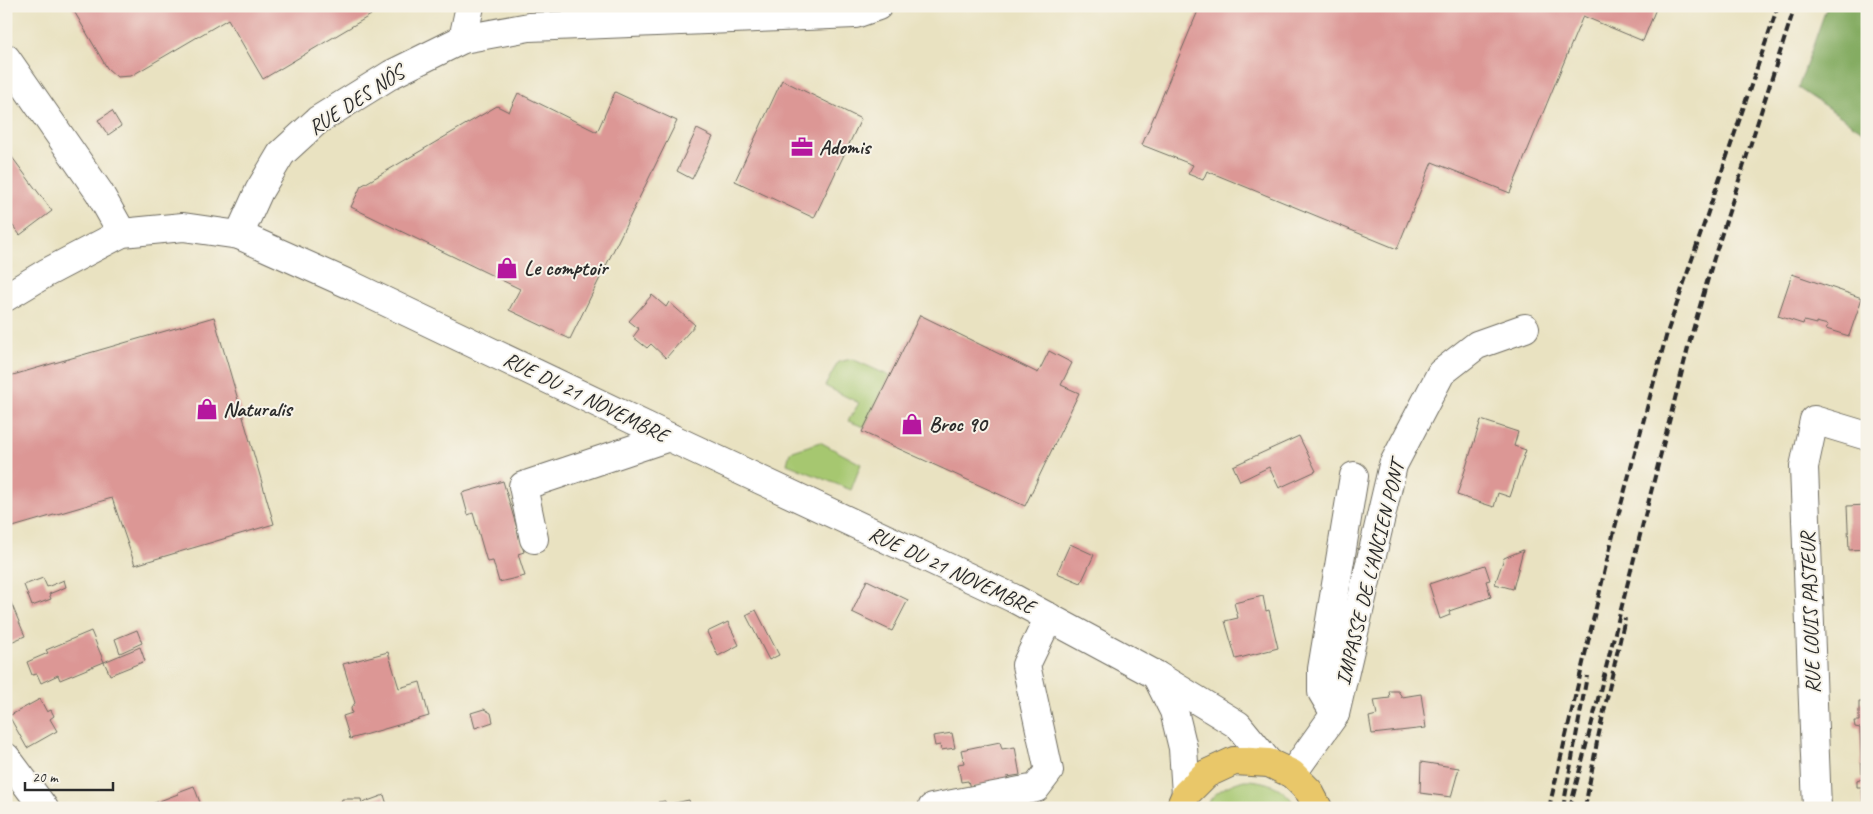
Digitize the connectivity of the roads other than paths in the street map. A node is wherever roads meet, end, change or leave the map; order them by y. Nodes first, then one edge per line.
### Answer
1 (470, 6) edge
2 (878, 6) edge
3 (463, 39) junction
4 (6, 58) edge
5 (122, 233) junction
6 (240, 234) junction
7 (6, 297) edge
8 (1525, 328) dead end
9 (1867, 436) edge
10 (669, 437) junction
11 (1354, 476) dead end
12 (534, 539) dead end
13 (1049, 617) junction
14 (1156, 674) junction
15 (1335, 714) junction
16 (6, 756) edge
17 (1281, 768) junction
18 (1183, 801) edge
19 (44, 808) edge
20 (932, 808) edge
21 (1318, 808) edge
22 (1817, 808) edge

1 - 3 street
2 - 3 street, RUE DES NÔS
3 - 6 street, RUE DES NÔS
4 - 5 street
5 - 6 street, RUE DU 21 NOVEMBRE
5 - 7 street, RUE DU 21 NOVEMBRE
6 - 10 street, RUE DU 21 NOVEMBRE
8 - 15 street, IMPASSE DE L'ANCIEN PONT
9 - 22 street, RUE LOUIS PASTEUR
10 - 12 street
10 - 13 street, RUE DU 21 NOVEMBRE
11 - 15 street
13 - 14 street, RUE DU 21 NOVEMBRE
13 - 20 street
14 - 17 street, RUE DU 21 NOVEMBRE
14 - 18 street
15 - 17 street, IMPASSE DE L'ANCIEN PONT
16 - 19 street
17 - 18 main road
17 - 21 main road

